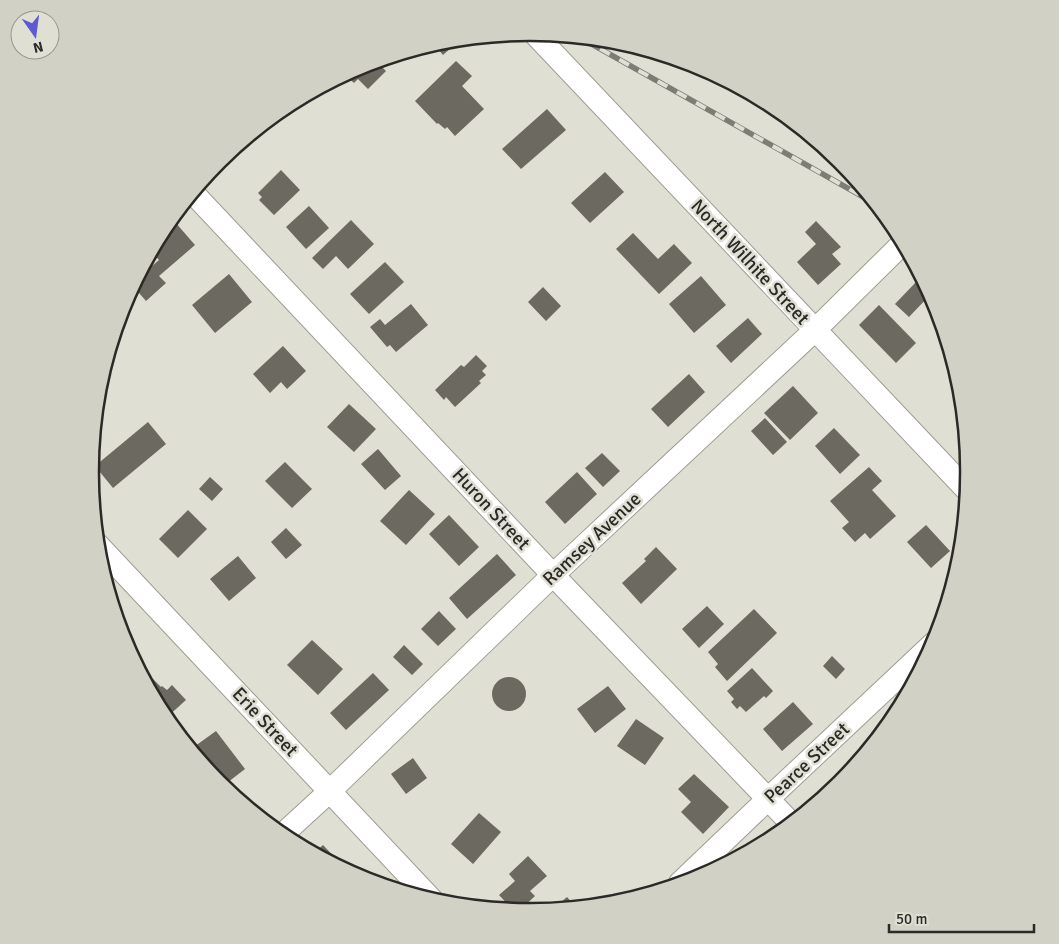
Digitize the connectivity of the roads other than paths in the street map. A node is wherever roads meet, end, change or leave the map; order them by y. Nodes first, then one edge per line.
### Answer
1 (542, 41) edge
2 (198, 198) edge
3 (898, 248) edge
4 (815, 330) junction
5 (960, 482) edge
6 (107, 554) edge
7 (553, 575) junction
8 (918, 658) edge
9 (330, 791) junction
10 (768, 799) junction
11 (786, 818) edge
12 (289, 829) edge
13 (693, 870) edge
14 (421, 889) edge

1 - 4 street, North Wilhite Street
2 - 7 street, Huron Street
3 - 4 street, Ramsey Avenue
4 - 5 street, North Wilhite Street
4 - 7 street, Ramsey Avenue
6 - 9 street, Erie Street
7 - 9 street, Ramsey Avenue
7 - 10 street, Huron Street
8 - 10 street, Pearce Street
9 - 12 street, Ramsey Avenue
9 - 14 street, Erie Street
10 - 11 street, Huron Street
10 - 13 street, Pearce Street

